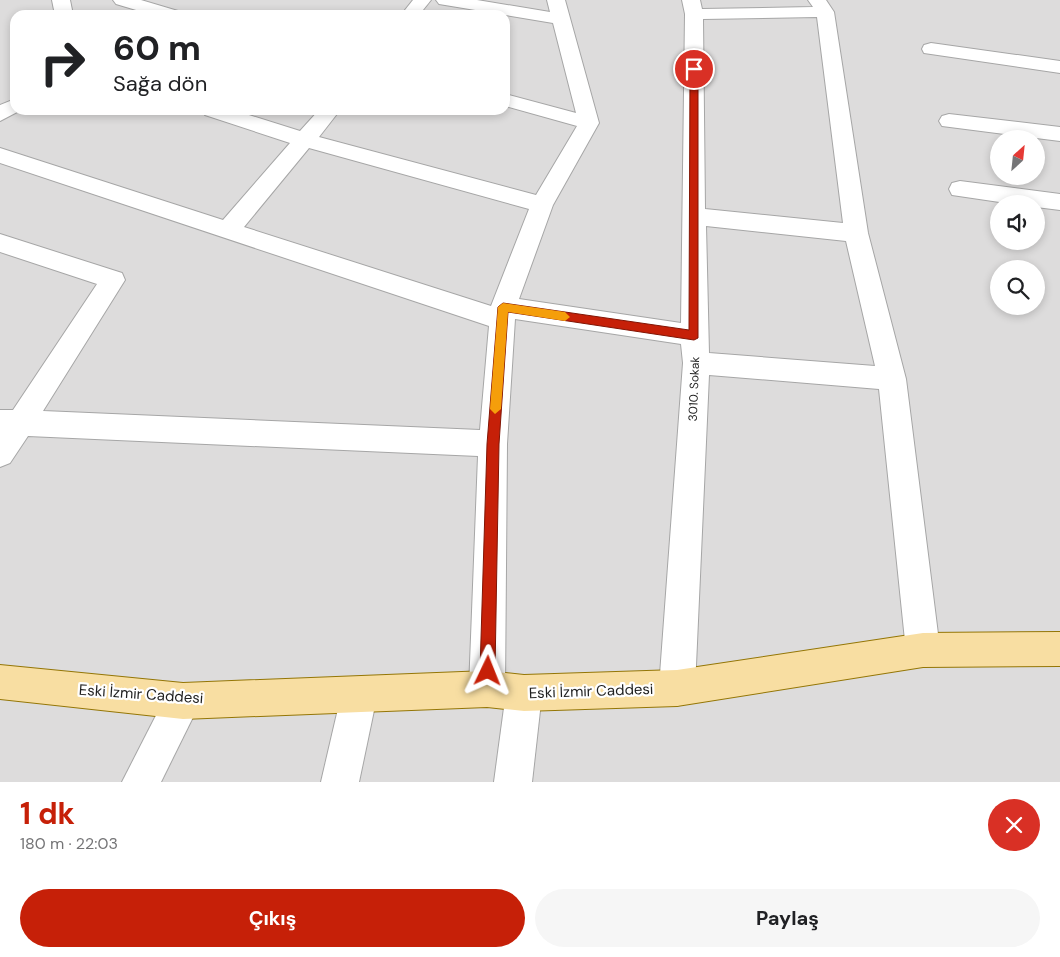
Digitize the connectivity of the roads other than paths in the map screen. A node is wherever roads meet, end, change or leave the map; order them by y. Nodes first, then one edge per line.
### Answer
1 (122, 0) edge
2 (422, 0) edge
3 (445, 0) edge
4 (821, 6) edge
5 (693, 7) edge
6 (151, 10) edge
7 (414, 10) edge
8 (558, 10) edge
9 (931, 49) dead end
10 (1060, 67) edge
11 (510, 101) edge
12 (227, 115) edge
13 (326, 115) edge
14 (949, 121) dead end
15 (589, 123) junction
16 (1060, 134) edge
17 (304, 140) junction
18 (0, 155) edge
19 (960, 189) dead end
20 (1060, 202) edge
21 (542, 205) junction
22 (694, 216) junction
23 (228, 230) junction
24 (856, 233) junction
25 (0, 243) edge
26 (502, 314) junction
27 (694, 335) junction
28 (696, 363) junction
29 (892, 379) junction
30 (9, 423) edge
31 (493, 444) junction
32 (0, 454) edge
33 (1060, 649) edge
34 (923, 650) junction
35 (0, 682) edge
36 (676, 688) junction
37 (487, 690) junction
38 (524, 693) junction
39 (359, 696) junction
40 (183, 700) junction
41 (141, 782) edge
42 (340, 782) edge
43 (513, 782) edge

1 - 6 street
2 - 7 street
3 - 8 street
4 - 5 street
4 - 24 street
5 - 22 street, 3010. Sokak
8 - 15 street
9 - 10 street
11 - 15 street
12 - 17 street
13 - 17 street
14 - 16 street
15 - 21 street
17 - 21 street
17 - 23 street
18 - 23 street
19 - 20 street
21 - 26 street
22 - 24 street
22 - 27 street, 3010. Sokak
23 - 26 street
24 - 29 street
25 - 30 street
26 - 27 street
26 - 31 street
27 - 28 street, 3010. Sokak
28 - 29 street
28 - 36 street, 3010. Sokak
29 - 34 street
30 - 31 street
30 - 32 street
31 - 37 street
33 - 34 main road, Eski İzmir Caddesi
34 - 36 main road, Eski İzmir Caddesi
35 - 40 main road, Eski İzmir Caddesi
36 - 38 main road, Eski İzmir Caddesi
37 - 38 main road, Eski İzmir Caddesi
37 - 39 main road, Eski İzmir Caddesi
38 - 43 street
39 - 40 main road, Eski İzmir Caddesi
39 - 42 street
40 - 41 street

